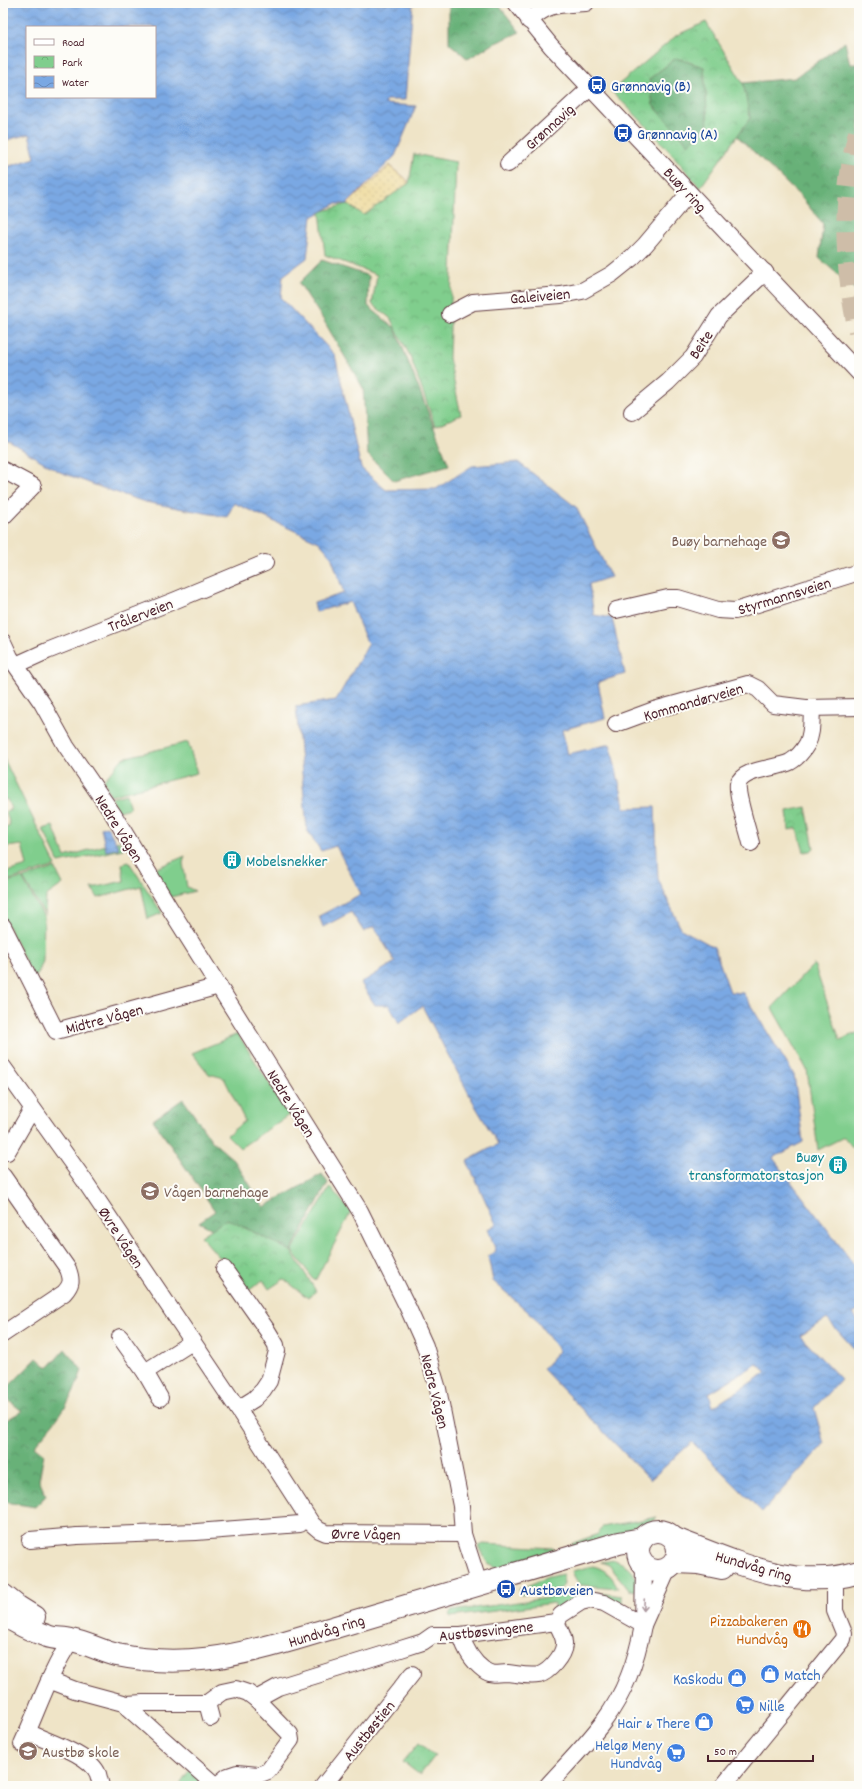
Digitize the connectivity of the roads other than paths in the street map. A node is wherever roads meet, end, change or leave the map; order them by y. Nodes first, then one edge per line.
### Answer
1 (516, 3) edge
2 (586, 3) edge
3 (529, 21) junction
4 (591, 87) junction
5 (508, 164) dead end
6 (689, 193) junction
7 (765, 272) junction
8 (450, 314) dead end
9 (859, 373) edge
10 (632, 412) dead end
11 (5, 471) edge
12 (8, 511) edge
13 (265, 563) dead end
14 (859, 572) edge
15 (616, 610) dead end
16 (3, 642) edge
17 (11, 664) edge
18 (859, 707) edge
19 (812, 708) junction
20 (616, 724) dead end
21 (751, 843) dead end
22 (3, 926) edge
23 (218, 986) junction
24 (3, 1067) edge
25 (32, 1109) junction
26 (4, 1155) edge
27 (3, 1176) edge
28 (224, 1270) dead end
29 (3, 1334) edge
30 (120, 1337) dead end
31 (192, 1342) junction
32 (145, 1372) junction
33 (160, 1398) dead end
34 (238, 1409) junction
35 (300, 1524) dead end
36 (464, 1534) junction
37 (642, 1539) junction
38 (675, 1539) junction
39 (30, 1540) dead end
40 (578, 1556) junction
41 (643, 1564) junction
42 (672, 1566) junction
43 (859, 1572) edge
44 (479, 1584) junction
45 (859, 1586) edge
46 (835, 1588) junction
47 (3, 1595) edge
48 (3, 1614) edge
49 (556, 1622) junction
50 (643, 1625) junction
51 (461, 1635) junction
52 (71, 1640) junction
53 (412, 1674) dead end
54 (49, 1680) junction
55 (256, 1699) junction
56 (127, 1704) junction
57 (241, 1758) dead end
58 (248, 1773) junction
59 (100, 1786) edge
60 (323, 1786) edge
61 (547, 1786) edge
62 (723, 1786) edge

1 - 3 street, Buøy ring
2 - 3 street
3 - 4 street, Buøy ring
4 - 5 street, Grønnavig
4 - 6 street, Buøy ring
6 - 7 street, Buøy ring
6 - 8 street, Galeiveien
7 - 9 street, Buøy ring
7 - 10 street, Beite
11 - 12 street
13 - 17 street, Trålerveien
14 - 15 street, Styrmannsveien
16 - 17 street, Nedre Vågen
17 - 23 street, Nedre Vågen
18 - 19 street, Kommandørveien
19 - 20 street, Kommandørveien
19 - 21 street
22 - 23 street, Midtre Vågen
23 - 36 street, Nedre Vågen
24 - 25 street, Øvre Vågen
25 - 26 street
25 - 31 street, Øvre Vågen
27 - 29 street
28 - 34 street
30 - 32 street
31 - 32 street
31 - 34 street, Øvre Vågen
32 - 33 street
34 - 36 street, Øvre Vågen
35 - 39 street
36 - 44 street, Nedre Vågen
37 - 38 main road
37 - 40 main road, Hundvåg ring
37 - 41 main road
38 - 42 main road
38 - 43 main road, Hundvåg ring
40 - 41 main road, Hundvåg ring
40 - 44 main road, Hundvåg ring
41 - 42 main road
41 -> 50 street
42 - 46 main road, Hundvåg ring
42 - 50 street
44 - 52 main road, Hundvåg ring
45 - 46 main road, Hundvåg ring
46 - 62 street
47 - 52 main road, Hundvåg ring
48 - 52 main road, Hundvåg ring
49 - 50 street, Austbøsvingene
49 - 51 street, Austbøsvingene
49 - 51 street
50 - 61 street
51 - 55 street, Austbøsvingene
52 - 54 street
53 - 60 street, Austbøstien
54 - 56 street
54 - 59 street
55 - 56 street
55 - 58 street
56 - 58 street
57 - 58 street

